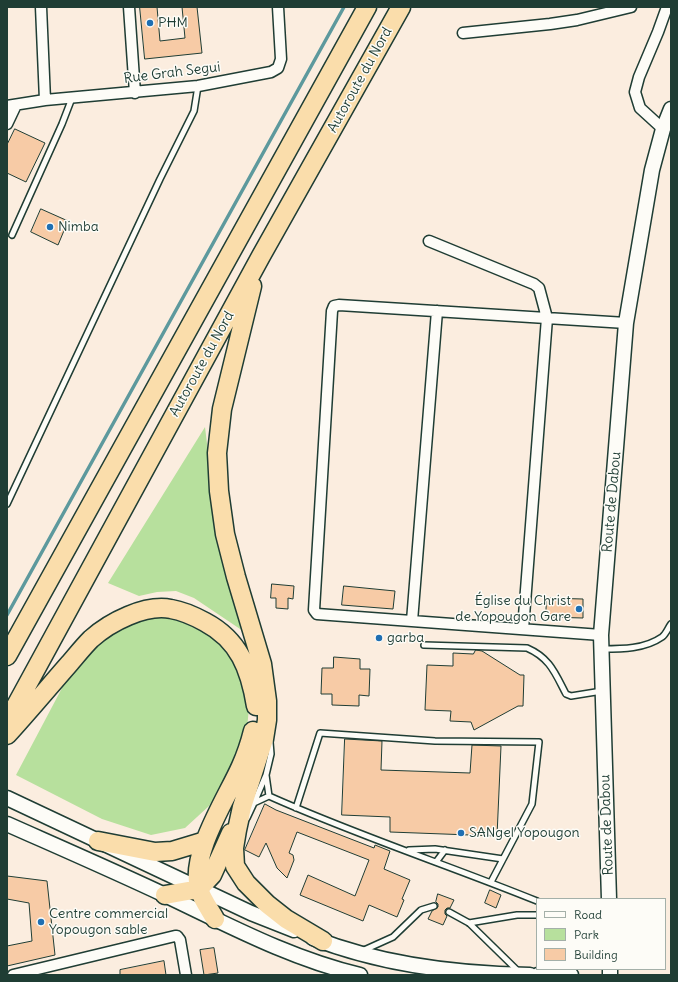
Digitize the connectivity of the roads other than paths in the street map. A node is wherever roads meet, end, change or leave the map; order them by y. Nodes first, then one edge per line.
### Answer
1 (41, 7) edge
2 (129, 7) edge
3 (278, 7) edge
4 (367, 7) edge
5 (401, 7) edge
6 (631, 7) edge
7 (664, 8) edge
8 (463, 33) dead end
9 (198, 86) junction
10 (135, 93) junction
11 (72, 98) junction
12 (45, 100) junction
13 (12, 106) edge
14 (671, 109) edge
15 (7, 124) edge
16 (663, 129) junction
17 (12, 235) dead end
18 (429, 241) dead end
19 (261, 256) junction
20 (437, 311) junction
21 (547, 318) junction
22 (626, 323) junction
23 (7, 504) edge
24 (412, 621) junction
25 (671, 624) edge
26 (523, 629) junction
27 (601, 635) junction
28 (424, 645) dead end
29 (601, 649) junction
30 (7, 656) edge
31 (603, 691) junction
32 (267, 720) junction
33 (7, 722) edge
34 (7, 735) edge
35 (266, 775) junction
36 (269, 796) junction
37 (9, 799) edge
38 (248, 805) junction
39 (296, 808) junction
40 (8, 825) edge
41 (98, 841) junction
42 (205, 841) junction
43 (445, 850) junction
44 (406, 851) junction
45 (503, 859) junction
46 (436, 862) junction
47 (491, 882) junction
48 (200, 889) junction
49 (165, 895) junction
50 (609, 898) edge
51 (536, 901) edge
52 (434, 906) dead end
53 (449, 912) dead end
54 (536, 915) edge
55 (215, 919) junction
56 (469, 923) junction
57 (322, 941) junction
58 (358, 952) junction
59 (569, 973) edge
60 (13, 975) edge
61 (186, 975) edge
62 (360, 975) edge
63 (521, 975) edge
64 (530, 975) edge
65 (538, 975) edge

1 - 12 street
2 - 10 street
3 - 9 street, Rue Grah Segui
4 - 30 highway, Autoroute du Nord
5 - 19 highway, Autoroute du Nord
6 - 8 street
7 - 16 street
9 - 10 street, Rue Grah Segui
9 - 23 lane
10 - 11 street, Rue Grah Segui
11 - 12 street, Rue Grah Segui
11 - 17 lane
12 - 13 street, Rue Grah Segui
13 - 15 street
14 - 16 main road, Route de Dabou
16 - 22 main road, Route de Dabou
18 - 21 street
19 - 32 highway
19 - 33 highway, Autoroute du Nord
20 - 21 street
20 - 24 street
20 - 24 street
21 - 22 street
21 - 26 street
22 - 27 main road, Route de Dabou
24 - 26 street
25 - 29 lane
26 - 27 street
27 - 29 main road, Route de Dabou
28 - 31 lane
29 - 31 main road, Route de Dabou
31 - 50 main road, Route de Dabou
32 - 35 lane
32 - 38 highway
34 - 42 highway
35 - 36 lane
35 - 38 lane
36 - 38 lane
36 - 39 lane
37 - 41 main road
38 - 48 highway
38 - 57 highway
39 - 44 lane
39 - 45 lane
40 - 49 main road
41 - 42 highway
41 - 48 main road
42 - 48 highway
43 - 44 lane
43 - 45 lane
43 - 46 lane
44 - 46 lane
45 - 47 lane
46 - 47 lane
47 - 51 lane
48 - 49 highway
48 - 55 highway
48 - 57 main road
49 - 55 main road
52 - 58 lane
53 - 56 lane
54 - 56 lane
55 - 62 main road
56 - 63 lane
57 - 58 main road
58 - 63 main road
59 - 65 main road
60 - 61 street
63 - 64 main road

